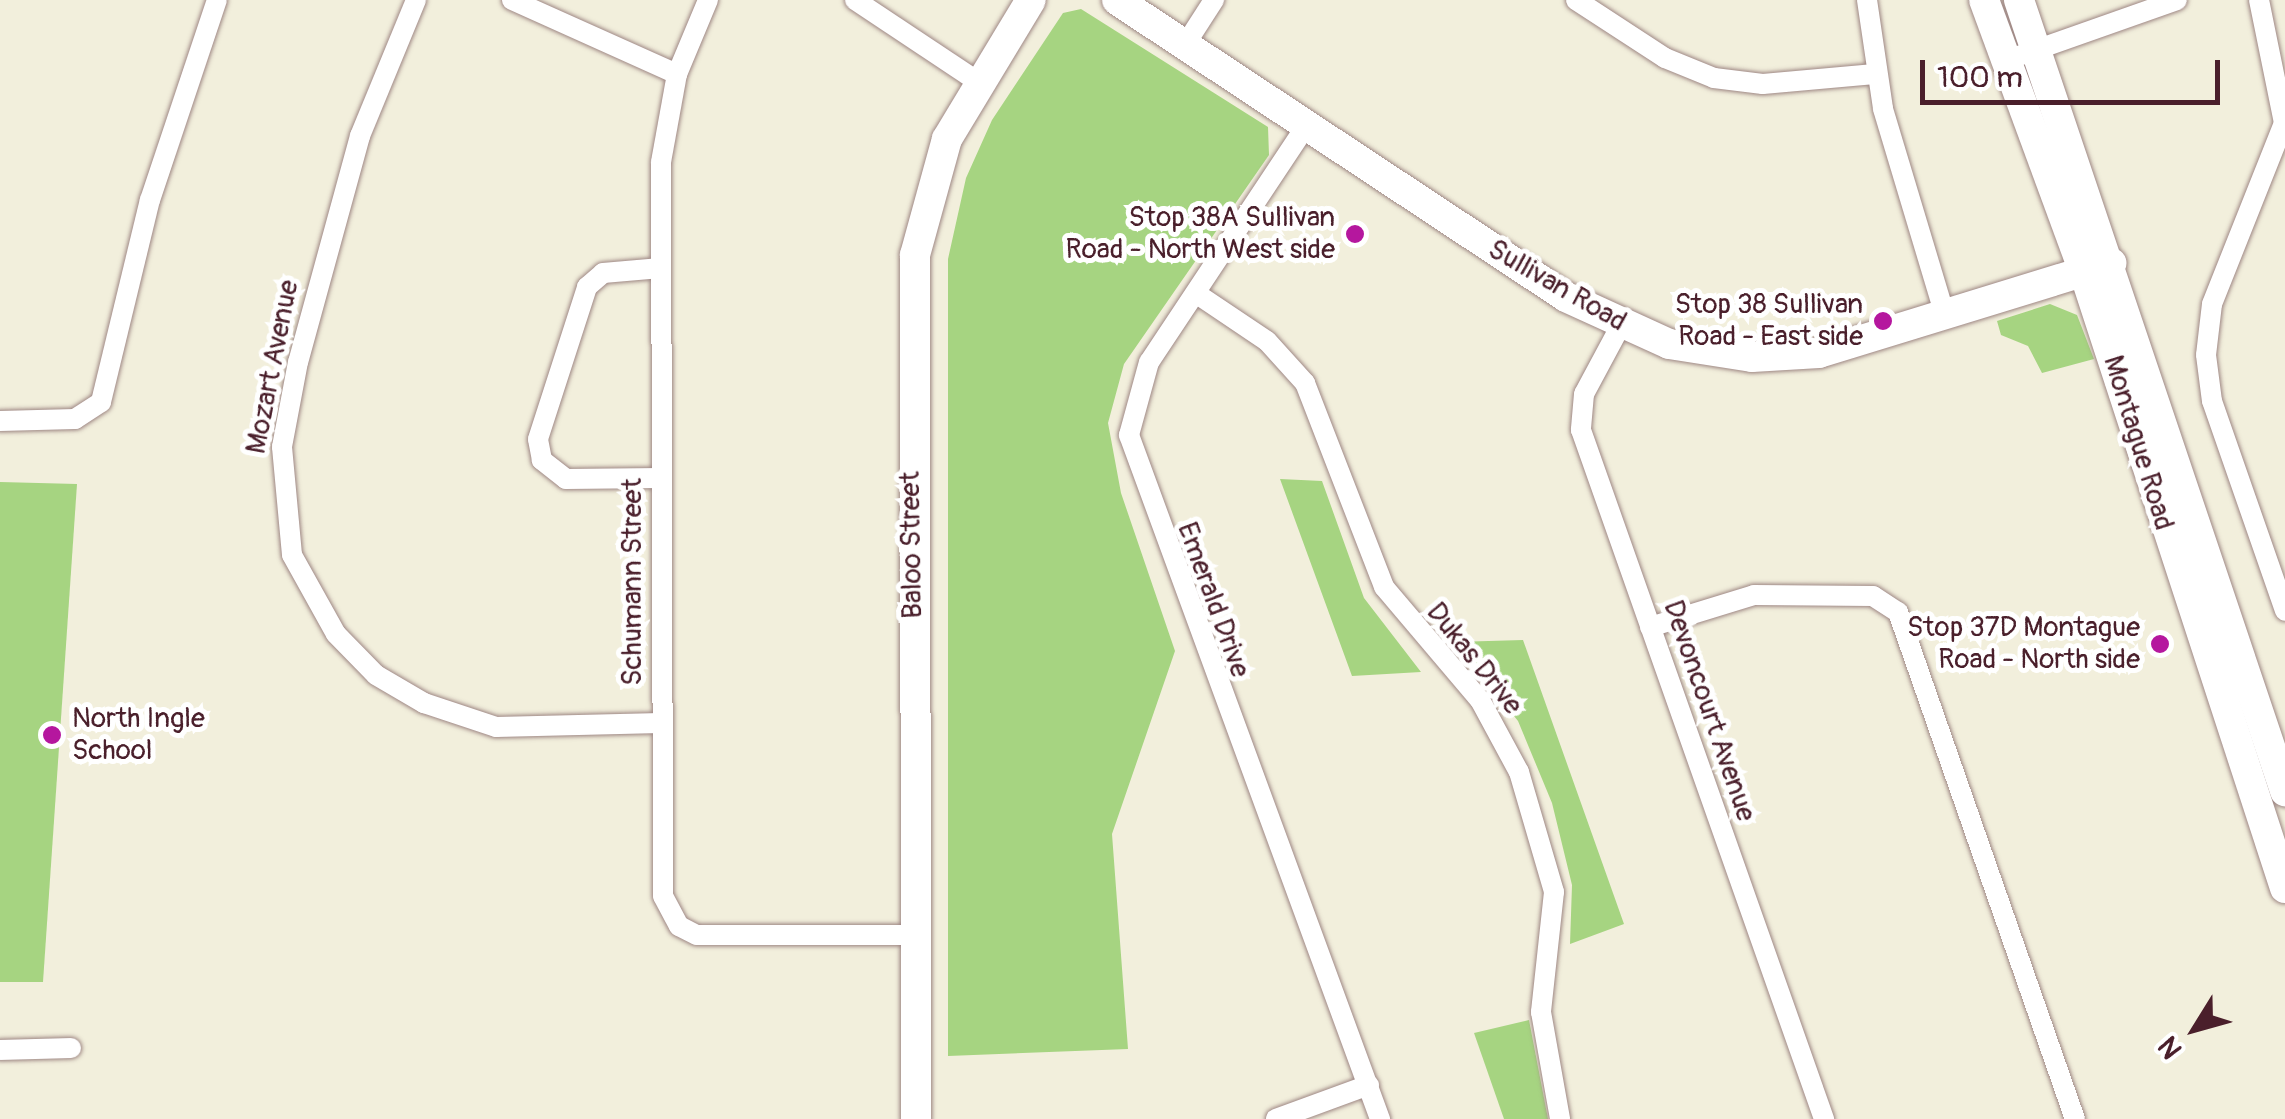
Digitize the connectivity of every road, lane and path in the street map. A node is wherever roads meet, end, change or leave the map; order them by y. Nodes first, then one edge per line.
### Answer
1 (218, 0) edge
2 (416, 0) edge
3 (512, 0) edge
4 (708, 0) edge
5 (855, 0) edge
6 (1031, 0) edge
7 (1117, 0) edge
8 (1214, 0) edge
9 (1576, 0) edge
10 (1867, 0) edge
11 (1984, 0) edge
12 (2019, 0) edge
13 (2177, 0) edge
14 (2258, 0) edge
15 (1185, 45) junction
16 (2038, 49) junction
17 (2006, 60) junction
18 (677, 74) junction
19 (1874, 74) junction
20 (977, 81) junction
21 (1306, 126) junction
22 (2280, 161) edge
23 (2098, 267) junction
24 (661, 268) junction
25 (1197, 294) junction
26 (1945, 316) junction
27 (1620, 326) junction
28 (0, 421) edge
29 (660, 478) junction
30 (2285, 610) edge
31 (1650, 627) junction
32 (661, 723) junction
33 (2285, 790) edge
34 (2285, 888) edge
35 (917, 934) junction
36 (72, 1048) dead end
37 (0, 1050) edge
38 (1368, 1085) junction
39 (916, 1119) edge
40 (1276, 1119) edge
41 (1380, 1119) edge
42 (1560, 1119) edge
43 (1824, 1119) edge
44 (2076, 1119) edge

1 - 28 street
2 - 32 street, Mozart Avenue
3 - 18 street
4 - 18 street, Schumann Street
5 - 20 street
6 - 20 street, Baloo Street
7 - 15 street, Sullivan Road
8 - 15 street
9 - 19 street
10 - 19 street
11 - 17 street, Montague Road
12 - 16 street, Montague Road
13 - 16 street
14 - 22 street
15 - 21 street, Sullivan Road
16 - 17 street
16 - 23 street, Montague Road
17 - 23 street, Montague Road
18 - 24 street, Schumann Street
19 - 26 street
20 - 35 street, Baloo Street
21 - 25 street, Emerald Drive
21 - 27 street, Sullivan Road
22 - 30 street
23 - 26 street, Sullivan Road
23 - 33 street, Montague Road
23 - 34 street, Montague Road
24 - 29 street, Schumann Street
24 - 29 street
25 - 38 street, Emerald Drive
25 - 42 street, Dukas Drive
26 - 27 street, Sullivan Road
27 - 31 street, Devoncourt Avenue
29 - 32 street, Schumann Street
31 - 43 street, Devoncourt Avenue
31 - 44 street
32 - 35 street, Schumann Street
35 - 39 street, Baloo Street
36 - 37 street
38 - 40 street
38 - 41 street, Emerald Drive

